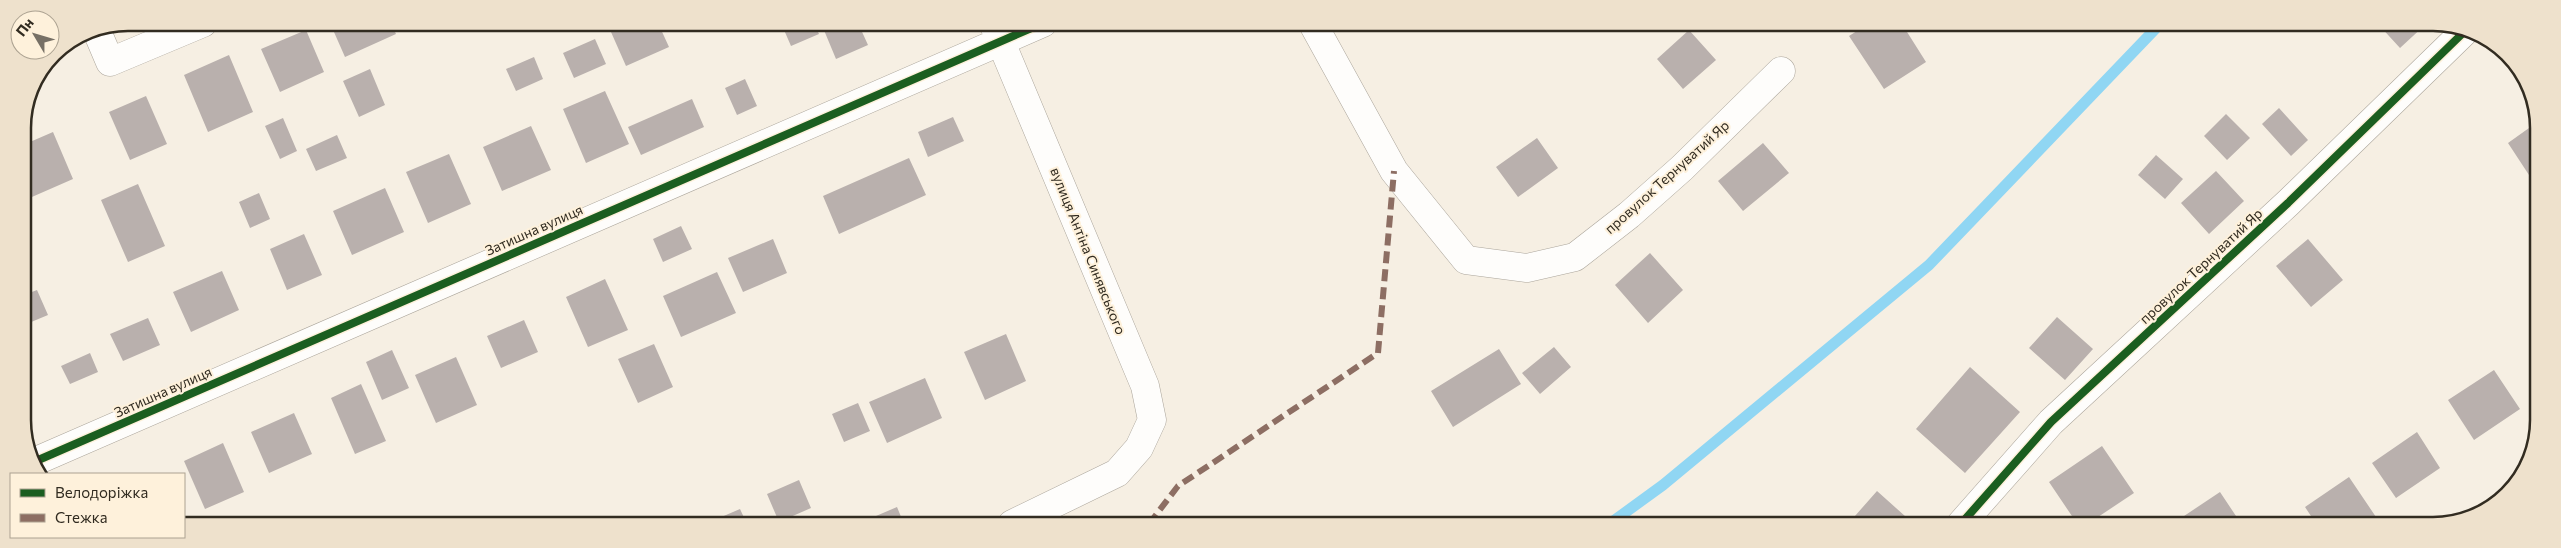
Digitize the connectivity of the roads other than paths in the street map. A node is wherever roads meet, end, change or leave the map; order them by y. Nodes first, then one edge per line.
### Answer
1 (184, 31) edge
2 (1317, 31) edge
3 (997, 32) edge
4 (2461, 35) edge
5 (99, 36) edge
6 (1780, 71) dead end
7 (40, 459) edge
8 (1026, 517) edge
9 (1967, 517) edge

1 - 5 street
2 - 6 street, провулок Тернуватий Яр
3 - 7 street, Затишна вулиця
3 - 8 street, вулиця Антіна Синявського
4 - 9 street, провулок Тернуватий Яр

